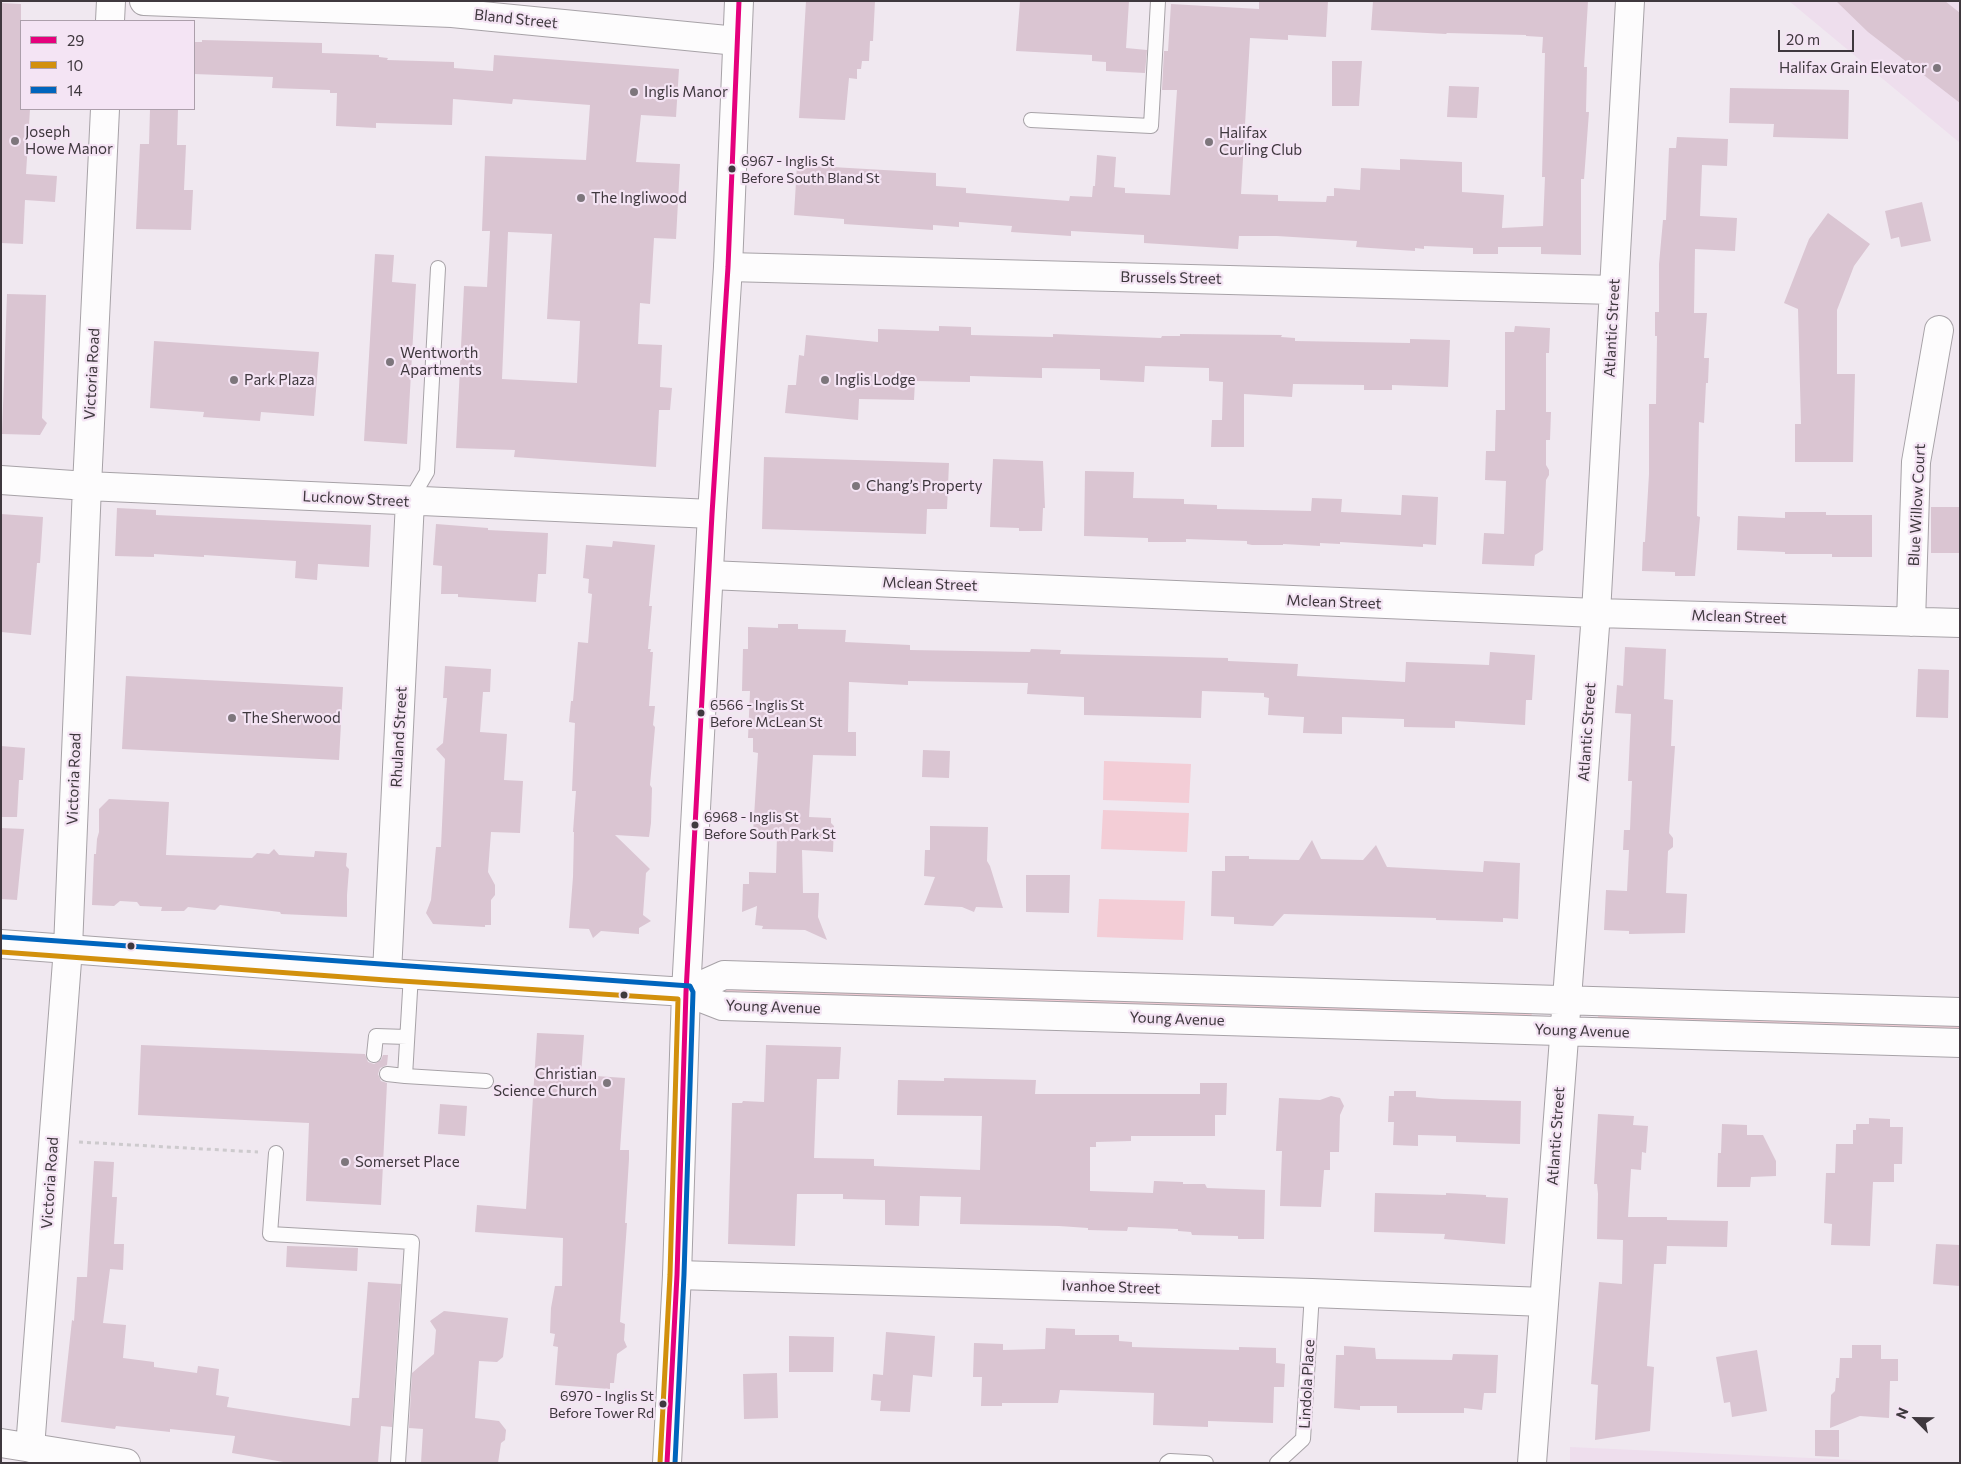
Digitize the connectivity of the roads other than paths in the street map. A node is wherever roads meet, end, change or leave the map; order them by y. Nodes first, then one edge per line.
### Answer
1 (111, 1) edge
2 (144, 1) edge
3 (739, 1) edge
4 (1158, 1) edge
5 (1630, 1) edge
6 (110, 20) edge
7 (737, 41) junction
8 (105, 110) edge
9 (1031, 120) dead end
10 (728, 267) junction
11 (438, 268) dead end
12 (1614, 290) junction
13 (1938, 330) dead end
14 (1, 480) edge
15 (86, 486) junction
16 (410, 501) junction
17 (712, 514) junction
18 (709, 574) junction
19 (1596, 613) junction
20 (1911, 622) junction
21 (1960, 623) edge
22 (1, 944) edge
23 (68, 948) junction
24 (399, 973) junction
25 (686, 992) junction
26 (1567, 999) junction
27 (1960, 1012) edge
28 (1564, 1030) junction
29 (407, 1037) junction
30 (1960, 1043) edge
31 (374, 1055) dead end
32 (387, 1074) dead end
33 (405, 1076) junction
34 (486, 1081) dead end
35 (276, 1153) road end
36 (678, 1275) junction
37 (1312, 1293) junction
38 (1544, 1302) junction
39 (1, 1443) edge
40 (30, 1448) junction
41 (126, 1463) edge
42 (398, 1463) edge
43 (667, 1463) edge
44 (1167, 1463) edge
45 (1206, 1463) edge
46 (1277, 1463) edge
47 (1532, 1463) edge

1 - 6 street
2 - 7 street, Bland Street
3 - 7 street
4 - 9 lane
5 - 12 street, Atlantic Street
7 - 10 street
8 - 15 street, Victoria Road
10 - 12 street, Brussels Street
10 - 17 street
11 - 16 lane
12 - 19 street, Atlantic Street
13 - 20 street, Blue Willow Court
14 - 15 street, Lucknow Street
15 - 16 street, Lucknow Street
15 - 23 street, Victoria Road
16 - 17 street, Lucknow Street
16 - 24 street, Rhuland Street
17 - 18 street
18 - 19 street, Mclean Street
18 - 25 street
19 - 20 street, Mclean Street
19 - 26 street, Atlantic Street
20 - 21 street, Mclean Street
22 - 23 street
23 - 24 street
23 - 40 street, Victoria Road
24 - 25 street
24 - 29 lane
25 - 26 street, Young Avenue
25 - 28 street, Young Avenue
25 - 36 street
26 - 27 street, Young Avenue
26 - 28 street, Atlantic Street
28 - 30 street, Young Avenue
28 - 38 street, Atlantic Street
29 - 31 lane
29 - 33 lane
32 - 33 lane
33 - 34 lane
35 - 42 lane
36 - 37 street, Ivanhoe Street
36 - 43 street
37 - 38 street, Ivanhoe Street
37 - 46 lane, Lindola Place
38 - 47 street, Atlantic Street
39 - 40 street
40 - 41 street
44 - 45 lane

